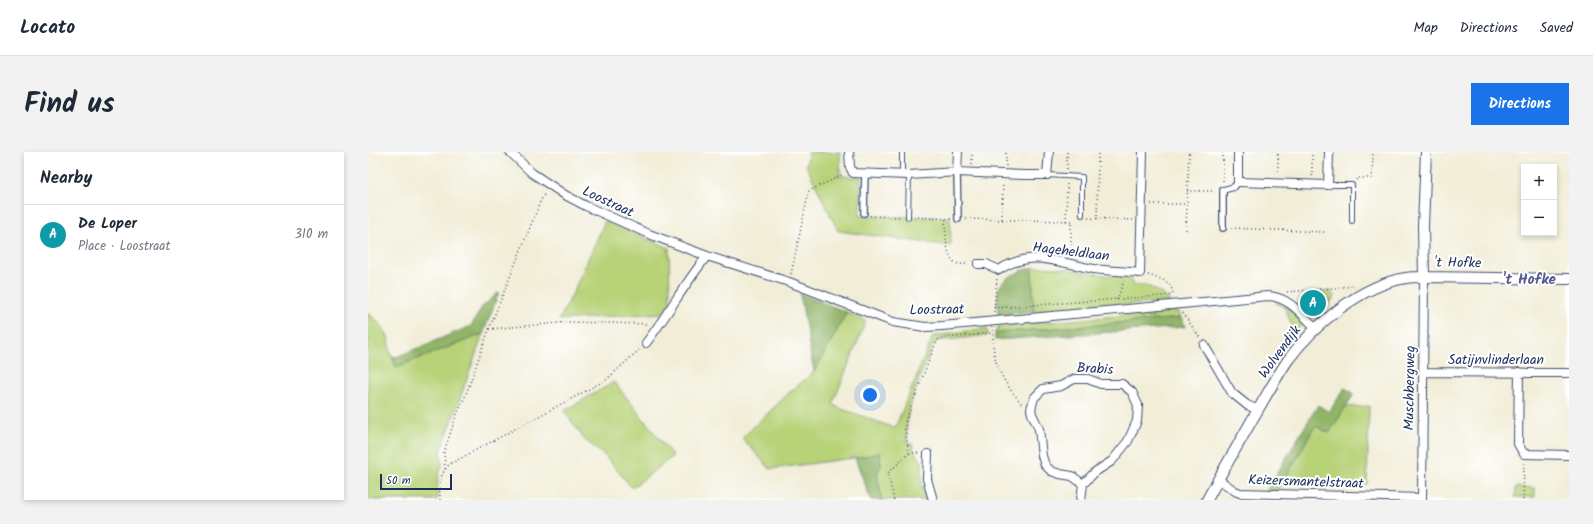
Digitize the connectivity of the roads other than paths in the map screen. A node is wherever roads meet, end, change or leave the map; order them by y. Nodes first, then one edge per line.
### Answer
1 (510, 152) edge
2 (849, 152) edge
3 (902, 152) edge
4 (958, 152) edge
5 (1049, 152) edge
6 (1143, 152) edge
7 (1238, 152) edge
8 (1329, 152) edge
9 (1426, 152) edge
10 (957, 172) junction
11 (865, 173) junction
12 (906, 175) junction
13 (1047, 175) junction
14 (1238, 182) junction
15 (1328, 185) junction
16 (864, 213) road end
17 (1082, 216) road end
18 (908, 217) road end
19 (958, 219) road end
20 (1352, 221) dead end
21 (1223, 228) road end
22 (707, 256) junction
23 (978, 264) road end
24 (1424, 277) junction
25 (1569, 279) edge
26 (1316, 328) junction
27 (646, 343) road end
28 (1204, 345) road end
29 (1424, 372) junction
30 (1519, 372) junction
31 (1569, 373) edge
32 (1258, 410) junction
33 (928, 454) dead end
34 (1569, 455) edge
35 (1218, 478) junction
36 (1083, 484) junction
37 (1240, 496) edge
38 (1422, 499) edge
39 (933, 500) edge
40 (1081, 500) edge
41 (1207, 500) edge

1 - 22 street, Loostraat
2 - 11 street
3 - 12 lane
4 - 10 street
5 - 13 street
6 - 23 street, Hageheldlaan
7 - 14 street
8 - 15 street
9 - 24 street, 't Hofke
10 - 12 street
10 - 13 street
10 - 19 street
11 - 12 street
11 - 16 street
12 - 18 lane
13 - 17 lane
14 - 15 street
14 - 21 street
15 - 20 lane
22 - 26 street, Loostraat
22 - 27 street
24 - 25 street, 't Hofke
24 - 26 street, Wolvendijk
24 - 29 street, Muschbergweg
26 - 32 street, Wolvendijk
28 - 32 street
29 - 30 street, Satijnvlinderlaan
29 - 38 street, Muschbergweg
30 - 31 street, Satijnvlinderlaan
30 - 34 street
32 - 35 street, Wolvendijk
33 - 39 street
35 - 37 street, Keizersmantelstraat
35 - 41 street, Wolvendijk
36 - 36 street, Brabis
36 - 40 street
37 - 38 street, Keizersmantelstraat

